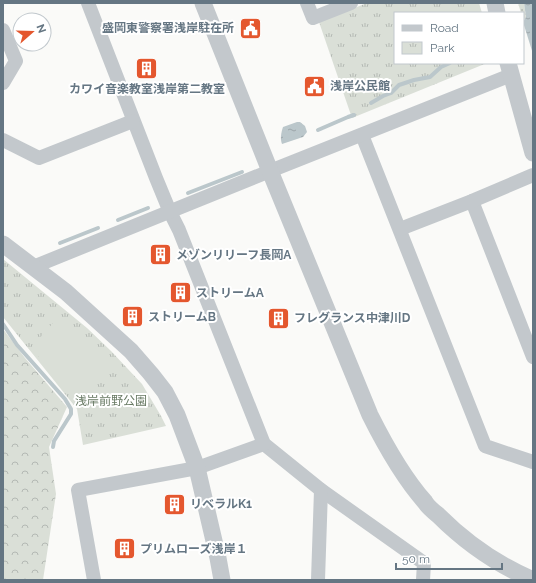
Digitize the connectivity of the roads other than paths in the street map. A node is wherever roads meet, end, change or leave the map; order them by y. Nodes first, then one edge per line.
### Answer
1 (88, 3) edge
2 (203, 3) edge
3 (307, 3) edge
4 (351, 3) edge
5 (3, 30) edge
6 (510, 69) edge
7 (3, 82) edge
8 (133, 121) junction
9 (362, 135) junction
10 (3, 140) edge
11 (533, 153) edge
12 (270, 170) junction
13 (533, 175) edge
14 (472, 202) junction
15 (170, 212) junction
16 (400, 229) junction
17 (3, 244) edge
18 (33, 266) junction
19 (533, 357) edge
20 (264, 444) junction
21 (533, 462) edge
22 (197, 468) junction
23 (320, 490) junction
24 (94, 580) edge
25 (222, 580) edge
26 (318, 580) edge
27 (423, 580) edge
28 (533, 580) edge

1 - 8 street
2 - 12 street
3 - 4 street
5 - 7 street
6 - 9 street
6 - 11 street
8 - 10 street
8 - 15 street
9 - 12 street
9 - 16 street
12 - 15 street
12 - 28 street
13 - 14 street
14 - 16 street
14 - 19 street
15 - 18 street
15 - 20 street
16 - 21 street
17 - 18 street
18 - 22 street
20 - 22 street
20 - 23 street
22 - 24 street
22 - 25 street
23 - 26 street
23 - 27 street

